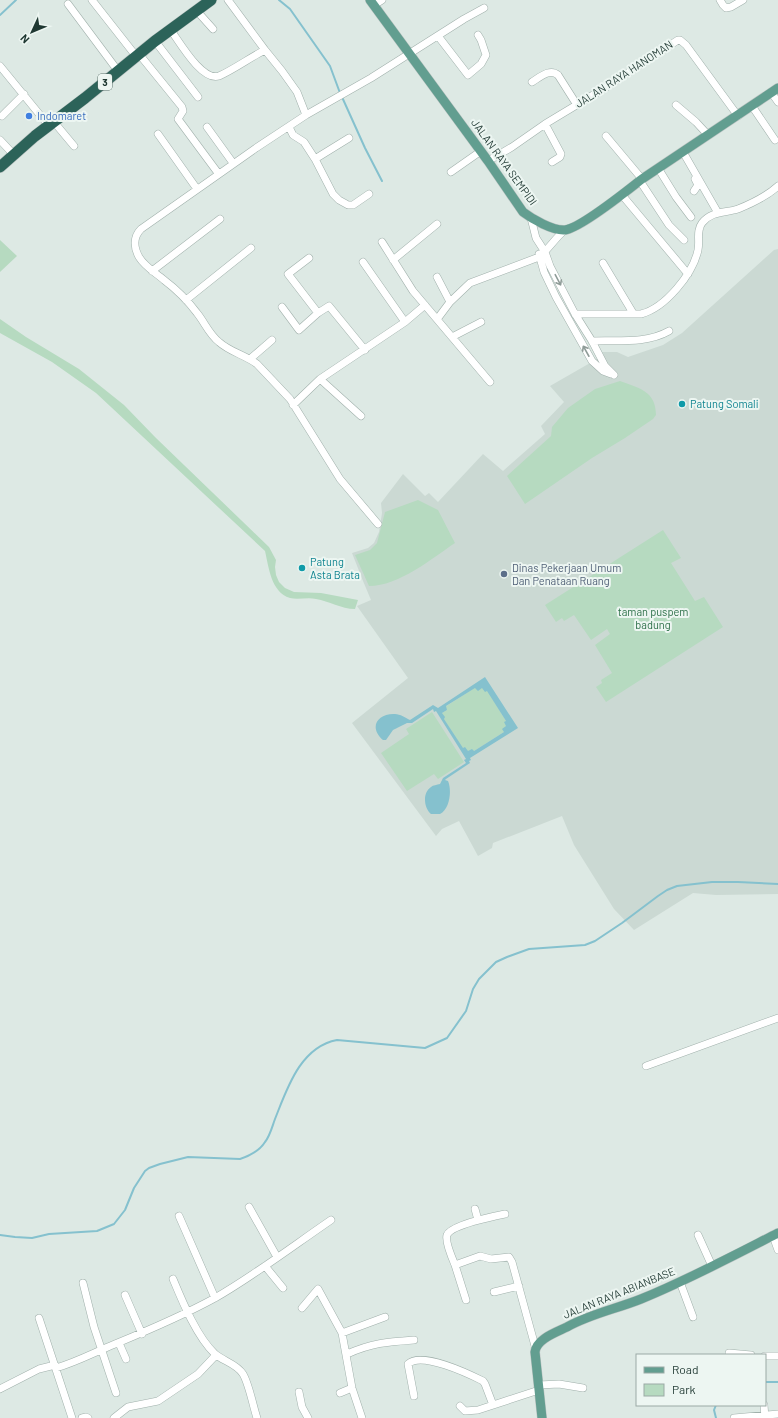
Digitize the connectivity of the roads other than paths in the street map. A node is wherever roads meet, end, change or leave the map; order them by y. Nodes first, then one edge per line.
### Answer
1 (92, 0) edge
2 (211, 0) edge
3 (228, 0) edge
4 (720, 0) edge
5 (743, 0) edge
6 (375, 2) edge
7 (68, 4) dead end
8 (484, 8) dead end
9 (196, 10) junction
10 (170, 29) junction
11 (213, 29) dead end
12 (478, 35) dead end
13 (438, 36) junction
14 (155, 41) junction
15 (265, 50) junction
16 (409, 54) junction
17 (138, 55) junction
18 (0, 66) edge
19 (118, 71) junction
20 (532, 82) dead end
21 (775, 90) edge
22 (24, 94) junction
23 (198, 97) dead end
24 (778, 102) edge
25 (676, 104) dead end
26 (577, 105) junction
27 (752, 106) junction
28 (2, 116) dead end
29 (306, 116) junction
30 (738, 116) junction
31 (52, 124) junction
32 (545, 124) junction
33 (207, 127) dead end
34 (289, 127) junction
35 (158, 134) dead end
36 (708, 135) junction
37 (606, 136) dead end
38 (349, 138) dead end
39 (0, 140) edge
40 (775, 140) dead end
41 (74, 146) dead end
42 (481, 151) junction
43 (681, 153) junction
44 (14, 156) junction
45 (315, 159) junction
46 (488, 161) junction
47 (552, 162) dead end
48 (233, 163) junction
49 (0, 166) edge
50 (658, 168) junction
51 (452, 172) dead end
52 (218, 173) junction
53 (641, 180) junction
54 (778, 186) edge
55 (197, 189) junction
56 (694, 191) dead end
57 (369, 194) dead end
58 (622, 195) junction
59 (718, 213) junction
60 (691, 216) dead end
61 (531, 218) junction
62 (220, 219) dead end
63 (437, 224) dead end
64 (565, 230) junction
65 (684, 240) dead end
66 (382, 242) dead end
67 (251, 248) dead end
68 (542, 254) junction
69 (309, 258) dead end
70 (393, 260) junction
71 (363, 262) dead end
72 (603, 263) dead end
73 (152, 271) junction
74 (688, 274) junction
75 (436, 277) dead end
76 (564, 293) junction
77 (556, 297) junction
78 (186, 300) junction
79 (450, 302) junction
80 (425, 305) junction
81 (282, 307) dead end
82 (318, 313) junction
83 (633, 313) junction
84 (575, 314) junction
85 (438, 318) junction
86 (405, 322) junction
87 (482, 322) dead end
88 (582, 326) junction
89 (574, 330) junction
90 (669, 331) dead end
91 (452, 337) junction
92 (272, 340) dead end
93 (592, 341) junction
94 (365, 350) junction
95 (250, 359) junction
96 (320, 379) junction
97 (490, 382) dead end
98 (293, 405) junction
99 (361, 416) dead end
100 (378, 524) dead end
101 (778, 1018) edge
102 (646, 1066) dead end
103 (249, 1207) dead end
104 (475, 1209) dead end
105 (505, 1214) dead end
106 (179, 1216) dead end
107 (331, 1220) dead end
108 (478, 1220) junction
109 (698, 1235) dead end
110 (775, 1235) edge
111 (778, 1250) edge
112 (277, 1257) junction
113 (455, 1265) junction
114 (265, 1266) junction
115 (712, 1266) junction
116 (173, 1280) dead end
117 (680, 1282) junction
118 (83, 1284) dead end
119 (519, 1286) junction
120 (282, 1288) dead end
121 (494, 1292) dead end
122 (125, 1295) dead end
123 (215, 1298) junction
124 (466, 1300) dead end
125 (302, 1308) dead end
126 (187, 1312) junction
127 (385, 1317) dead end
128 (692, 1317) dead end
129 (39, 1318) dead end
130 (342, 1333) junction
131 (142, 1334) junction
132 (414, 1340) dead end
133 (119, 1342) junction
134 (535, 1346) junction
135 (102, 1350) junction
136 (728, 1353) dead end
137 (347, 1354) junction
138 (740, 1354) edge
139 (216, 1355) junction
140 (766, 1356) edge
141 (778, 1356) edge
142 (126, 1359) dead end
143 (55, 1366) junction
144 (352, 1388) junction
145 (539, 1388) junction
146 (584, 1388) dead end
147 (0, 1389) edge
148 (299, 1392) dead end
149 (116, 1393) dead end
150 (340, 1393) dead end
151 (414, 1396) dead end
152 (493, 1405) junction
153 (460, 1406) dead end
154 (764, 1406) edge
155 (778, 1414) edge
156 (765, 1416) edge
157 (72, 1418) edge
158 (82, 1418) edge
159 (88, 1418) edge
160 (114, 1418) edge
161 (257, 1418) edge
162 (308, 1418) edge
163 (362, 1418) edge
164 (542, 1418) edge
165 (734, 1418) edge

1 - 17 street
2 - 9 highway, 3
3 - 15 street
4 - 5 street
6 - 16 main road, JALAN RAYA SEMPIDI
7 - 19 street
8 - 13 street
9 - 10 highway, 3
9 - 11 street
10 - 14 highway, 3
10 - 15 street
12 - 13 street
13 - 16 street
14 - 17 highway, 3
14 - 23 street
15 - 29 street
16 - 29 street
16 - 42 main road, JALAN RAYA SEMPIDI
17 - 19 highway, 3
17 - 52 street
18 - 22 street
19 - 31 highway, 3
20 - 26 street
21 - 24 street
21 - 27 main road
22 - 28 street
22 - 31 street
25 - 36 street
26 - 30 street, JALAN RAYA HANOMAN
26 - 32 street, JALAN RAYA HANOMAN
27 - 30 main road
27 - 40 street
29 - 34 street
30 - 36 main road
31 - 41 street
31 - 44 highway, 3
32 - 46 street, JALAN RAYA HANOMAN
32 - 47 street
33 - 48 street
34 - 45 street
34 - 48 street
35 - 55 street
36 - 43 main road
37 - 53 street
38 - 45 street
39 - 44 street
42 - 46 main road, JALAN RAYA SEMPIDI
42 - 51 street
43 - 50 main road
43 - 56 street
43 - 59 street
44 - 49 highway, 3
45 - 57 street
46 - 61 main road, JALAN RAYA SEMPIDI
48 - 52 street
50 - 53 main road
50 - 60 street
52 - 55 street
53 - 58 main road
53 - 65 street
54 - 59 street
55 - 73 street
58 - 64 main road
58 - 74 street
59 - 74 street
61 - 64 main road, JALAN RAYA SEMPIDI
61 - 68 street
62 - 73 street
63 - 70 street
64 - 68 street
66 - 70 street
67 - 78 street
68 -> 76 street
68 - 77 street
68 - 79 street
69 - 82 street
70 - 80 street
71 - 86 street
72 - 83 street
73 - 78 street
74 - 83 street
75 - 79 street
76 - 77 street
76 - 84 street
77 - 89 street
78 - 95 street
79 - 85 street
80 - 85 street
80 - 86 street
81 - 82 street
82 - 94 street
83 - 84 street
84 - 88 street
85 - 91 street
86 - 94 street
87 - 91 street
88 - 89 street
88 - 93 street
93 -> 89 street
90 - 93 street
91 - 97 street
92 - 95 street
94 - 96 street
95 - 98 street
96 - 98 street
96 - 99 street
98 - 100 street
101 - 102 street
103 - 112 street
104 - 108 street
105 - 108 street
106 - 123 street
107 - 112 street
108 - 113 street
109 - 115 street
110 - 111 street
110 - 115 main road, JALAN RAYA ABIANBASE
112 - 114 street
113 - 119 street
113 - 124 street
114 - 120 street
114 - 123 street
115 - 117 main road, JALAN RAYA ABIANBASE
116 - 126 street
117 - 128 street
117 - 134 main road, JALAN RAYA ABIANBASE
118 - 135 street
119 - 121 street
119 - 134 street
122 - 131 street
123 - 126 street
125 - 130 street
126 - 131 street
126 - 139 street
127 - 130 street
129 - 143 street
130 - 137 street
131 - 133 street
132 - 137 street
133 - 135 street
133 - 142 street
134 - 145 main road
135 - 143 street
135 - 149 street
136 - 138 street
137 - 144 street
139 - 160 street
139 - 161 street
140 - 141 street
143 - 147 street
143 - 157 street
144 - 150 street
144 - 163 street
145 - 146 street
145 - 152 street
145 - 164 main road
148 - 162 street
151 - 152 street
152 - 153 street
154 - 156 street
155 - 156 street
156 - 165 street
158 - 159 street

